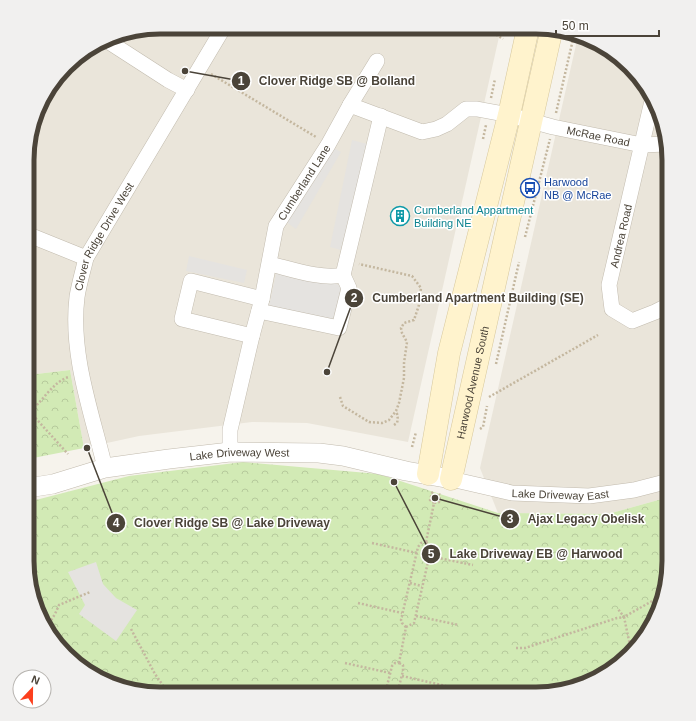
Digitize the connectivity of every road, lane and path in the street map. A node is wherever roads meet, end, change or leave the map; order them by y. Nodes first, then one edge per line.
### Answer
1 (220, 34) edge
2 (495, 34) edge
3 (526, 34) edge
4 (550, 35) edge
5 (503, 39) dead end
6 (573, 40) edge
7 (112, 44) edge
8 (377, 61) dead end
9 (200, 68) junction
10 (495, 79) dead end
11 (186, 90) junction
12 (350, 105) junction
13 (650, 108) edge
14 (499, 113) junction
15 (381, 116) junction
16 (531, 122) junction
17 (553, 127) junction
18 (328, 144) junction
19 (661, 144) edge
20 (642, 145) junction
21 (34, 237) edge
22 (523, 243) dead end
23 (86, 258) junction
24 (520, 258) dead end
25 (270, 264) junction
26 (345, 268) junction
27 (261, 305) junction
28 (662, 308) edge
29 (252, 336) junction
30 (598, 336) dead end
31 (496, 366) dead end
32 (81, 374) junction
33 (491, 390) dead end
34 (340, 397) dead end
35 (487, 405) dead end
36 (34, 408) edge
37 (396, 411) junction
38 (34, 418) edge
39 (394, 425) dead end
40 (483, 427) dead end
41 (230, 452) junction
42 (68, 454) dead end
43 (105, 468) junction
44 (428, 474) junction
45 (451, 479) junction
46 (662, 483) edge
47 (34, 487) edge
48 (434, 503) junction
49 (426, 542) junction
50 (372, 543) dead end
51 (417, 553) junction
52 (429, 556) junction
53 (473, 565) dead end
54 (410, 583) junction
55 (422, 586) junction
56 (90, 592) dead end
57 (656, 599) edge
58 (358, 603) dead end
59 (618, 609) dead end
60 (402, 613) junction
61 (416, 616) junction
62 (624, 617) junction
63 (50, 622) edge
64 (458, 625) dead end
65 (406, 627) junction
66 (132, 628) dead end
67 (629, 646) edge
68 (516, 648) dead end
69 (345, 663) dead end
70 (399, 663) junction
71 (390, 673) junction
72 (402, 676) junction
73 (446, 686) dead end
74 (164, 687) edge
75 (387, 687) edge
76 (399, 687) edge

1 - 9 street, Clover Ridge Drive West
2 - 5 path
3 - 14 main road
4 - 16 main road, Harwood Avenue South
6 - 17 path
7 - 11 street
8 - 12 street, Cumberland Lane
9 - 11 street, Clover Ridge Drive West
9 - 18 path
10 - 14 path
11 - 23 street, Clover Ridge Drive West
12 - 15 street
12 - 18 street, Cumberland Lane
13 - 20 street, Andrea Road
14 - 15 street
14 - 16 street, McRae Road
14 - 44 main road
15 - 26 street
16 - 17 street, McRae Road
16 - 45 main road, Harwood Avenue South
17 - 20 street, McRae Road
17 - 22 path
18 - 25 street, Cumberland Lane
19 - 20 street, McRae Road
20 - 28 street, Andrea Road
21 - 23 street
23 - 32 street, Clover Ridge Drive West
24 - 31 path
25 - 26 street
25 - 27 street, Cumberland Lane
26 - 27 street
26 - 37 path
27 - 29 street, Cumberland Lane
27 - 29 street
29 - 41 street, Cumberland Lane
30 - 33 path
32 - 36 path
32 - 43 street, Clover Ridge Drive West
34 - 37 path
35 - 40 path
37 - 39 path
38 - 42 path
41 - 43 street, Lake Driveway West
41 - 44 street, Lake Driveway West
43 - 47 street, Lake Driveway West
44 - 45 street, Lake Driveway West
45 - 46 street, Lake Driveway East
48 - 48 path
48 - 49 path
49 - 51 path
49 - 52 path
50 - 51 path
51 - 54 path
52 - 53 path
52 - 55 path
54 - 55 path
54 - 60 path
55 - 61 path
56 - 63 path
57 - 62 path
58 - 60 path
59 - 62 path
60 - 65 path
61 - 64 path
61 - 65 path
62 - 67 path
62 - 68 path
65 - 70 path
66 - 74 path
69 - 71 path
70 - 71 path
70 - 72 path
71 - 75 path
72 - 73 path
72 - 76 path

